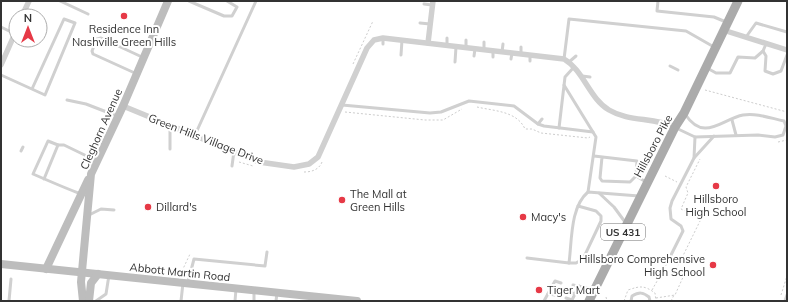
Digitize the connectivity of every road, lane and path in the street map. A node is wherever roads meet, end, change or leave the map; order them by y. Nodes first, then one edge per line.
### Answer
1 (60, 1) edge
2 (167, 1) edge
3 (189, 1) edge
4 (227, 1) edge
5 (256, 1) edge
6 (658, 1) edge
7 (738, 1) edge
8 (433, 3) edge
9 (424, 4) dead end
10 (88, 14) dead end
11 (372, 21) dead end
12 (420, 23) dead end
13 (430, 24) junction
14 (725, 26) junction
15 (787, 32) edge
16 (746, 37) junction
17 (384, 38) junction
18 (447, 38) dead end
19 (402, 40) junction
20 (466, 40) dead end
21 (484, 42) dead end
22 (428, 43) junction
23 (383, 44) dead end
24 (503, 44) dead end
25 (766, 44) junction
26 (447, 45) junction
27 (456, 46) junction
28 (522, 46) dead end
29 (715, 47) junction
30 (8, 48) edge
31 (466, 48) junction
32 (475, 49) junction
33 (484, 50) junction
34 (787, 50) edge
35 (493, 51) junction
36 (764, 51) junction
37 (502, 52) junction
38 (512, 53) junction
39 (521, 54) junction
40 (401, 55) dead end
41 (787, 55) edge
42 (474, 56) dead end
43 (576, 56) dead end
44 (493, 57) dead end
45 (548, 57) junction
46 (144, 58) junction
47 (511, 59) dead end
48 (567, 61) junction
49 (455, 62) dead end
50 (548, 64) dead end
51 (1, 65) edge
52 (670, 66) dead end
53 (574, 67) junction
54 (705, 67) junction
55 (351, 68) dead end
56 (678, 70) dead end
57 (137, 74) junction
58 (1, 75) edge
59 (579, 76) junction
60 (590, 77) dead end
61 (564, 85) junction
62 (32, 89) junction
63 (705, 90) dead end
64 (67, 100) dead end
65 (342, 105) junction
66 (124, 106) junction
67 (470, 106) dead end
68 (463, 109) dead end
69 (345, 112) dead end
70 (684, 112) junction
71 (787, 112) edge
72 (119, 117) junction
73 (542, 118) dead end
74 (732, 120) junction
75 (538, 124) junction
76 (170, 125) junction
77 (675, 127) junction
78 (559, 128) junction
79 (593, 132) junction
80 (195, 135) junction
81 (714, 136) junction
82 (736, 136) junction
83 (590, 137) dead end
84 (695, 137) junction
85 (787, 140) edge
86 (773, 141) dead end
87 (58, 145) junction
88 (23, 147) dead end
89 (170, 149) dead end
90 (21, 151) dead end
91 (234, 151) junction
92 (703, 154) dead end
93 (594, 156) junction
94 (602, 157) junction
95 (694, 158) junction
96 (324, 159) dead end
97 (97, 162) junction
98 (239, 162) dead end
99 (232, 166) dead end
100 (259, 167) dead end
101 (304, 172) dead end
102 (91, 174) junction
103 (636, 176) junction
104 (665, 176) dead end
105 (44, 179) junction
106 (647, 183) junction
107 (681, 184) junction
108 (686, 187) junction
109 (588, 192) junction
110 (598, 193) junction
111 (81, 194) junction
112 (640, 197) junction
113 (578, 206) junction
114 (114, 210) dead end
115 (86, 218) junction
116 (627, 224) junction
117 (267, 252) dead end
118 (195, 253) dead end
119 (190, 254) dead end
120 (671, 255) joint
121 (527, 258) dead end
122 (194, 259) junction
123 (569, 263) junction
124 (1, 264) edge
125 (46, 269) junction
126 (182, 271) dead end
127 (82, 272) junction
128 (98, 274) junction
129 (109, 275) junction
130 (787, 276) edge
131 (11, 279) dead end
132 (186, 283) junction
133 (561, 283) dead end
134 (573, 285) dead end
135 (579, 286) junction
136 (236, 288) junction
137 (552, 288) junction
138 (558, 289) dead end
139 (595, 289) junction
140 (254, 290) junction
141 (652, 291) dead end
142 (569, 292) dead end
143 (548, 294) junction
144 (575, 294) junction
145 (555, 295) dead end
146 (675, 295) junction
147 (787, 295) edge
148 (277, 297) edge
149 (606, 297) dead end
150 (292, 298) edge
151 (566, 298) dead end
152 (656, 298) dead end
153 (327, 299) edge
154 (342, 300) edge
155 (572, 300) edge
156 (10, 301) edge
157 (83, 301) edge
158 (89, 301) edge
159 (96, 301) edge
160 (181, 301) edge
161 (235, 301) edge
162 (254, 301) edge
163 (357, 301) edge
164 (544, 301) edge
165 (589, 301) edge
166 (607, 301) edge
167 (631, 301) edge
168 (650, 301) edge
169 (671, 301) edge
170 (780, 301) edge
171 (785, 301) edge

1 - 10 lane
2 - 46 street, Cleghorn Avenue
3 - 4 lane
5 - 80 lane
6 - 14 lane
7 - 14 main road, Hillsboro Pike / US 431
8 - 9 lane
8 - 13 street
11 - 55 path
12 - 13 lane
13 - 22 street
14 - 16 street
14 - 29 main road, Hillsboro Pike / US 431
15 - 16 lane
16 - 25 street
17 - 19 street
17 - 23 lane
17 - 65 street, Green Hills Village Drive
18 - 26 lane
19 - 22 street
19 - 40 lane
20 - 31 lane
21 - 33 lane
22 - 26 street
24 - 37 lane
25 - 34 street
25 - 36 lane
26 - 27 street
27 - 31 street
27 - 49 lane
28 - 39 lane
29 - 48 lane
29 - 54 main road, Hillsboro Pike / US 431
30 - 51 street
31 - 32 street
32 - 33 street
32 - 42 lane
33 - 35 street
35 - 37 street
35 - 44 lane
36 - 41 lane
36 - 54 lane
37 - 38 street
38 - 39 street
38 - 47 lane
39 - 45 street
43 - 48 lane
45 - 48 street
45 - 50 lane
46 - 57 street, Cleghorn Avenue
46 - 57 lane
48 - 53 street
52 - 56 lane
53 - 59 street
53 - 61 lane
54 - 70 main road, Hillsboro Pike / US 431
57 - 66 street, Cleghorn Avenue
58 - 62 lane
59 - 60 lane
59 - 77 street
61 - 78 lane
61 - 79 lane
62 - 62 lane
63 - 71 path
64 - 72 lane
65 - 75 lane
65 - 91 street, Green Hills Village Drive
66 - 72 street, Cleghorn Avenue
66 - 76 street, Green Hills Village Drive
67 - 83 path
68 - 69 path
70 - 74 lane
70 - 77 main road, Hillsboro Pike / US 431
72 - 97 street, Cleghorn Avenue
73 - 75 lane
74 - 82 lane
74 - 82 lane
75 - 78 lane
76 - 80 street, Green Hills Village Drive
76 - 89 lane
77 - 84 lane
77 - 106 main road, Hillsboro Pike / US 431
78 - 79 lane
79 - 93 lane
80 - 91 street, Green Hills Village Drive
81 - 82 lane
81 - 84 lane
81 - 95 lane
84 - 95 lane
85 - 86 path
87 - 97 lane
87 - 105 lane
87 - 105 lane
88 - 90 lane
91 - 99 lane
92 - 108 path
93 - 94 lane
93 - 109 lane
94 - 103 lane
94 - 103 lane
95 - 107 lane
96 - 101 path
97 - 102 street, Cleghorn Avenue
98 - 100 path
102 - 111 street
102 - 115 street, Cleghorn Avenue
103 - 106 lane
104 - 107 path
105 - 111 lane
106 - 112 main road, Hillsboro Pike / US 431
107 - 108 path
107 - 120 lane
108 - 146 path
109 - 110 lane
109 - 113 lane
110 - 112 lane
110 - 116 lane
111 - 125 street
112 - 116 main road, Hillsboro Pike / US 431
113 - 123 lane
113 - 123 lane
114 - 115 lane
115 - 127 street, Cleghorn Avenue
116 - 139 main road, Hillsboro Pike / US 431
117 - 122 lane
118 - 122 lane
119 - 126 path
120 - 141 path
121 - 123 lane
122 - 132 lane
124 - 125 street, Abbott Martin Road
125 - 127 street, Abbott Martin Road
127 - 128 street, Abbott Martin Road
127 - 157 street, Cleghorn Avenue
128 - 129 street, Abbott Martin Road
128 - 158 street
129 - 132 street, Abbott Martin Road
129 - 159 lane
130 - 170 path
131 - 156 lane
132 - 136 street, Abbott Martin Road
132 - 160 lane
133 - 137 lane
134 - 135 lane
135 - 139 lane
135 - 144 lane
136 - 140 street, Abbott Martin Road
136 - 161 lane
137 - 138 lane
137 - 143 lane
139 - 165 main road, Hillsboro Pike / US 431
140 - 148 street, Abbott Martin Road
140 - 162 lane
142 - 144 lane
143 - 145 lane
143 - 164 lane
144 - 155 lane
146 - 152 path
146 - 169 path
147 - 171 lane
148 - 150 street, Abbott Martin Road
149 - 166 path
150 - 153 street, Abbott Martin Road
151 - 155 lane
153 - 154 street, Abbott Martin Road
154 - 163 street, Abbott Martin Road
167 - 168 lane

